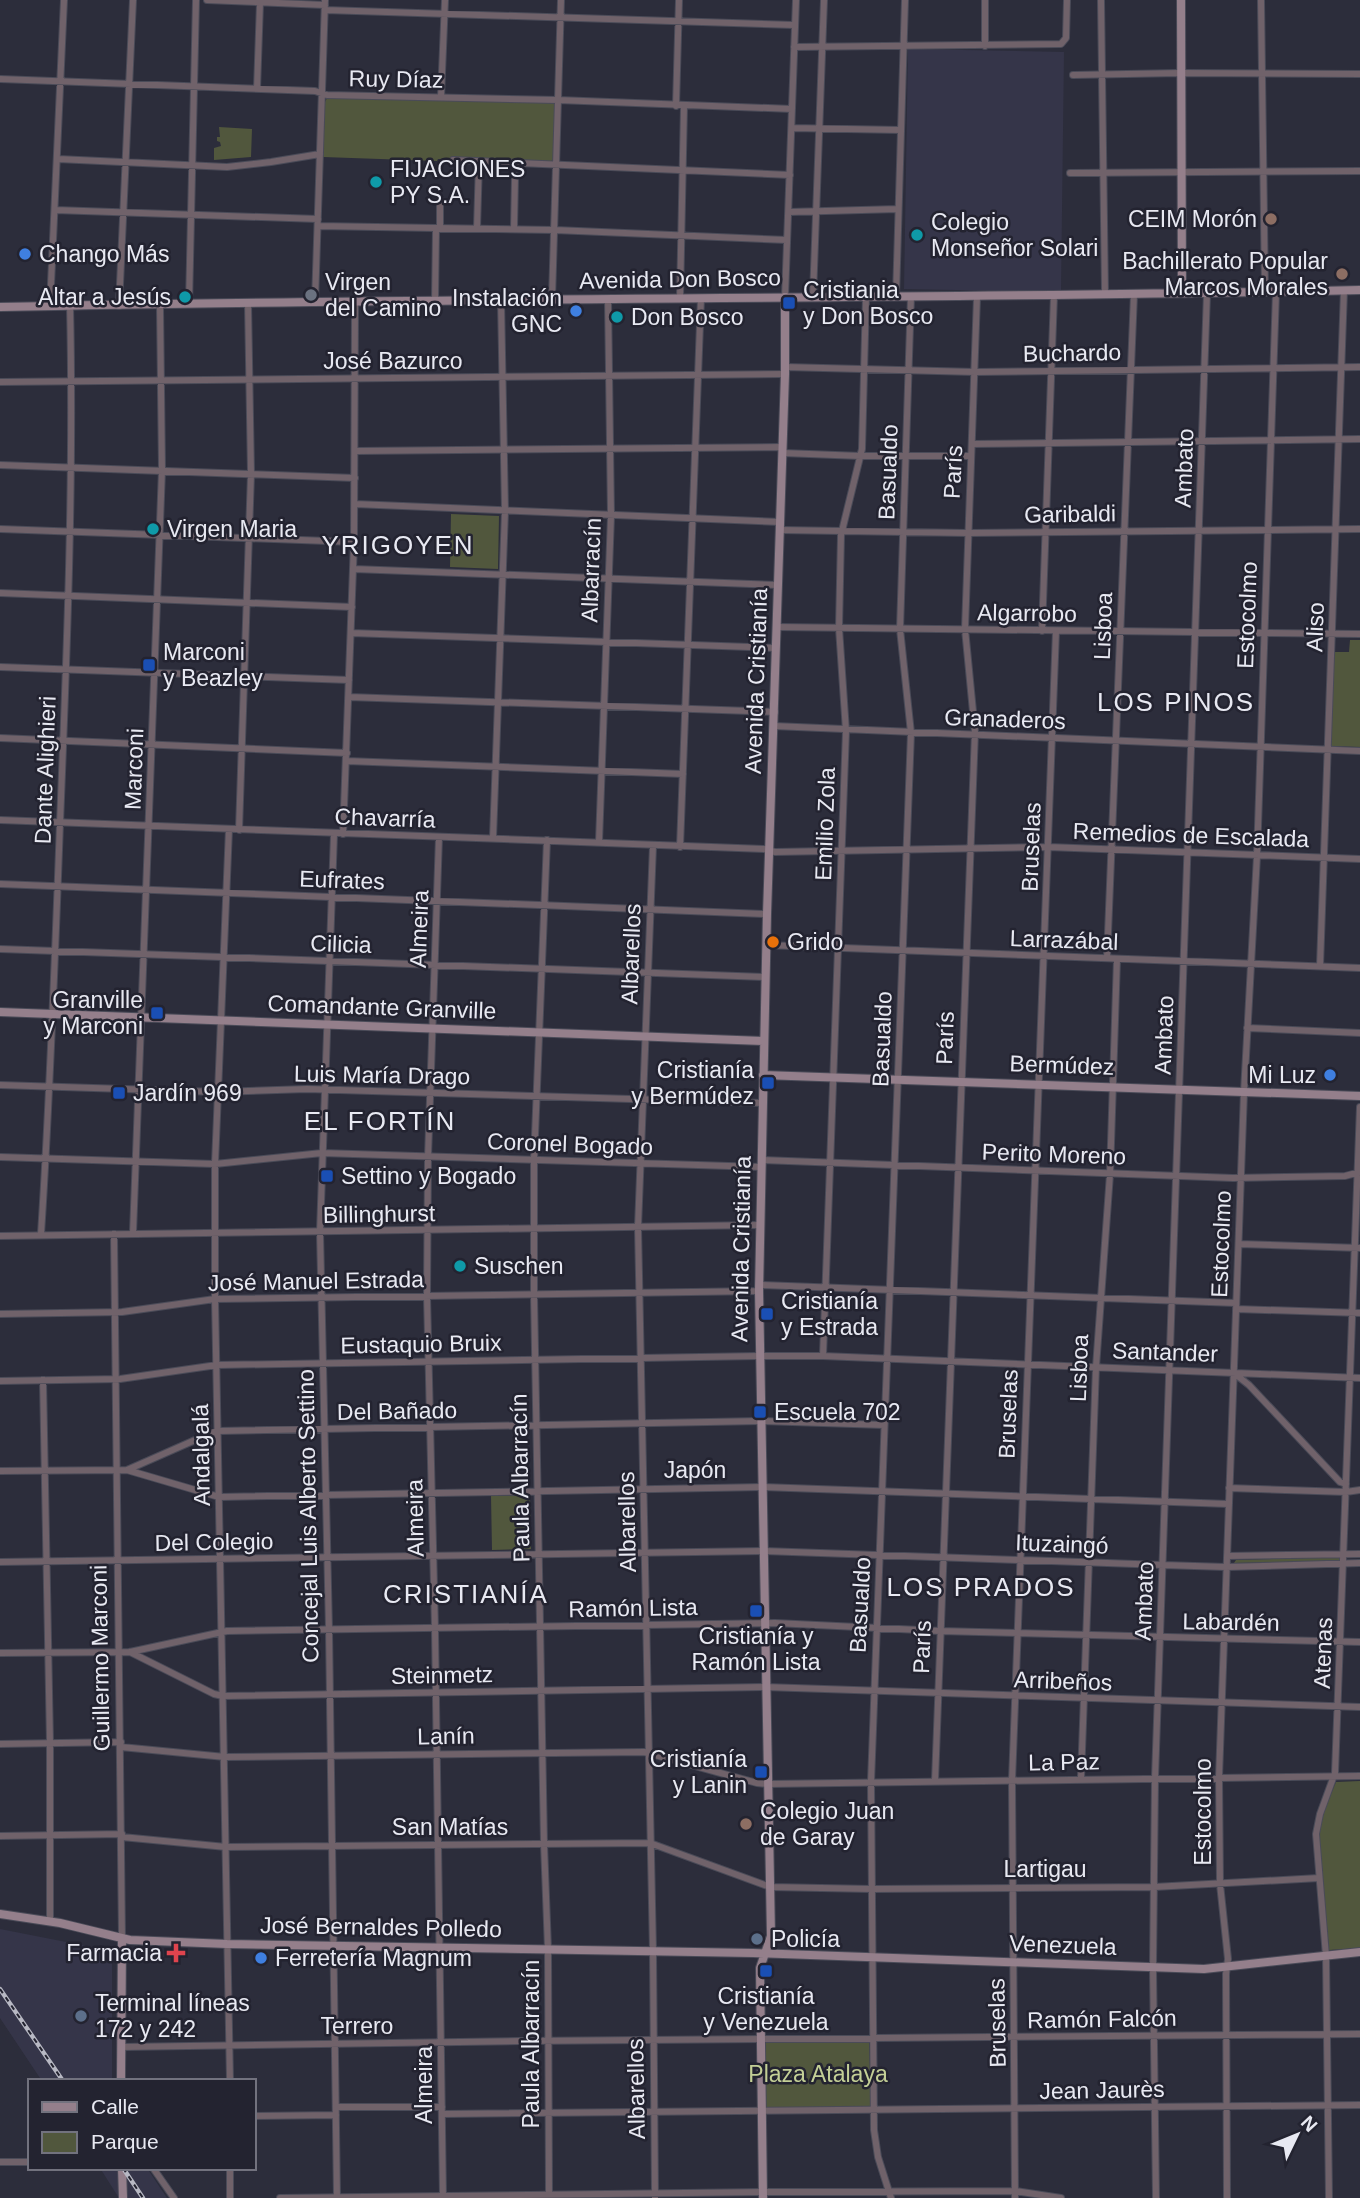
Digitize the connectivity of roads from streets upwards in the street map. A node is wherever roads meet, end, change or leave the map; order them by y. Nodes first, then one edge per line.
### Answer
1 (64, 0) edge
2 (133, 0) edge
3 (195, 0) edge
4 (207, 0) edge
5 (445, 0) edge
6 (561, 0) edge
7 (679, 0) edge
8 (796, 0) edge
9 (824, 0) edge
10 (905, 0) edge
11 (985, 0) edge
12 (1067, 0) edge
13 (1101, 0) edge
14 (1181, 0) edge
15 (1261, 0) edge
16 (260, 3) junction
17 (325, 5) edge
18 (444, 15) junction
19 (561, 18) junction
20 (679, 22) junction
21 (794, 25) junction
22 (904, 46) junction
23 (985, 46) junction
24 (794, 47) junction
25 (823, 47) junction
26 (1180, 73) junction
27 (1262, 73) junction
28 (1101, 74) junction
29 (1360, 74) edge
30 (1073, 75) dead end
31 (0, 79) edge
32 (60, 81) junction
33 (129, 84) junction
34 (194, 86) junction
35 (257, 89) junction
36 (322, 93) junction
37 (441, 97) junction
38 (558, 100) junction
39 (676, 106) junction
40 (684, 107) junction
41 (792, 109) junction
42 (792, 128) junction
43 (820, 129) junction
44 (901, 130) junction
45 (320, 154) junction
46 (58, 159) junction
47 (453, 160) dead end
48 (126, 161) junction
49 (479, 162) junction
50 (191, 165) junction
51 (557, 165) junction
52 (682, 170) junction
53 (1264, 170) junction
54 (1102, 171) junction
55 (1360, 171) edge
56 (1182, 172) junction
57 (1070, 173) dead end
58 (790, 175) junction
59 (515, 176) dead end
60 (440, 200) dead end
61 (898, 209) junction
62 (55, 210) junction
63 (816, 211) junction
64 (123, 212) junction
65 (789, 212) junction
66 (190, 215) junction
67 (318, 223) junction
68 (438, 228) junction
69 (477, 228) junction
70 (514, 229) junction
71 (555, 230) junction
72 (681, 234) junction
73 (787, 240) junction
74 (1344, 290) junction
75 (1360, 290) edge
76 (1265, 292) junction
77 (1276, 292) junction
78 (1182, 293) junction
79 (1207, 293) junction
80 (1105, 294) junction
81 (1134, 294) junction
82 (1054, 295) junction
83 (813, 296) junction
84 (866, 296) junction
85 (896, 296) junction
86 (911, 296) junction
87 (785, 297) junction
88 (977, 297) junction
89 (680, 298) junction
90 (701, 298) junction
91 (552, 299) junction
92 (608, 299) junction
93 (501, 300) junction
94 (435, 301) junction
95 (315, 302) junction
96 (355, 302) junction
97 (248, 303) junction
98 (189, 304) junction
99 (70, 305) junction
100 (50, 306) junction
101 (119, 306) junction
102 (160, 306) junction
103 (0, 307) edge
104 (1360, 366) edge
105 (1342, 367) junction
106 (1273, 368) junction
107 (864, 369) junction
108 (1131, 369) junction
109 (1204, 369) junction
110 (785, 371) junction
111 (909, 371) junction
112 (1052, 371) junction
113 (975, 372) junction
114 (610, 375) junction
115 (697, 375) junction
116 (501, 378) junction
117 (249, 379) junction
118 (356, 379) junction
119 (161, 381) junction
120 (72, 382) junction
121 (0, 383) edge
122 (1340, 439) junction
123 (1360, 439) edge
124 (1203, 441) junction
125 (1270, 441) junction
126 (1128, 442) junction
127 (1049, 443) junction
128 (972, 444) junction
129 (694, 447) junction
130 (611, 449) junction
131 (783, 450) junction
132 (356, 451) junction
133 (503, 451) junction
134 (862, 456) junction
135 (905, 456) junction
136 (971, 456) junction
137 (0, 465) edge
138 (72, 467) junction
139 (162, 470) junction
140 (251, 474) junction
141 (355, 478) junction
142 (355, 504) junction
143 (505, 511) junction
144 (611, 516) junction
145 (692, 518) junction
146 (780, 526) junction
147 (0, 529) edge
148 (1360, 529) edge
149 (1198, 530) junction
150 (1267, 530) junction
151 (1336, 530) junction
152 (71, 531) junction
153 (842, 531) junction
154 (1125, 531) junction
155 (903, 532) junction
156 (1046, 532) junction
157 (968, 533) junction
158 (159, 534) junction
159 (250, 539) junction
160 (355, 542) junction
161 (354, 569) junction
162 (503, 575) junction
163 (608, 579) junction
164 (689, 581) junction
165 (778, 585) junction
166 (0, 593) edge
167 (69, 595) junction
168 (157, 598) junction
169 (247, 603) junction
170 (352, 607) junction
171 (777, 627) junction
172 (839, 628) junction
173 (900, 628) junction
174 (965, 629) junction
175 (1042, 631) junction
176 (1056, 631) junction
177 (1120, 632) junction
178 (1194, 632) junction
179 (351, 633) junction
180 (1264, 634) junction
181 (1332, 634) junction
182 (1360, 634) edge
183 (500, 639) junction
184 (606, 642) junction
185 (688, 646) junction
186 (776, 648) junction
187 (0, 667) edge
188 (65, 669) junction
189 (155, 672) junction
190 (245, 675) junction
191 (349, 680) junction
192 (348, 697) junction
193 (498, 703) junction
194 (604, 706) junction
195 (684, 708) junction
196 (775, 712) junction
197 (774, 726) junction
198 (846, 731) junction
199 (911, 733) junction
200 (974, 735) junction
201 (0, 738) edge
202 (1052, 738) junction
203 (1116, 740) junction
204 (64, 741) junction
205 (1190, 743) junction
206 (153, 744) junction
207 (1259, 747) junction
208 (242, 748) junction
209 (1329, 750) junction
210 (1360, 751) edge
211 (347, 757) junction
212 (495, 766) junction
213 (602, 769) junction
214 (683, 774) junction
215 (0, 820) edge
216 (60, 823) junction
217 (149, 825) junction
218 (229, 829) junction
219 (239, 830) junction
220 (334, 834) junction
221 (343, 834) junction
222 (439, 838) junction
223 (493, 838) junction
224 (547, 841) junction
225 (599, 842) junction
226 (653, 846) junction
227 (680, 847) junction
228 (1048, 847) junction
229 (971, 849) junction
230 (769, 850) junction
231 (907, 850) junction
232 (1112, 850) junction
233 (842, 851) junction
234 (1186, 853) junction
235 (1256, 856) junction
236 (1324, 858) junction
237 (1360, 859) edge
238 (0, 884) edge
239 (58, 886) junction
240 (146, 889) junction
241 (225, 894) junction
242 (330, 897) junction
243 (438, 901) junction
244 (545, 906) junction
245 (650, 909) junction
246 (767, 914) junction
247 (766, 945) junction
248 (838, 948) junction
249 (0, 949) edge
250 (55, 950) junction
251 (902, 950) junction
252 (144, 953) junction
253 (966, 954) junction
254 (223, 956) junction
255 (1044, 957) junction
256 (1107, 958) junction
257 (1117, 960) junction
258 (329, 961) junction
259 (1184, 962) junction
260 (435, 964) junction
261 (1250, 964) junction
262 (1320, 966) junction
263 (1360, 968) edge
264 (541, 969) junction
265 (648, 972) junction
266 (765, 977) junction
267 (0, 1012) edge
268 (52, 1014) junction
269 (141, 1017) junction
270 (220, 1020) junction
271 (327, 1025) junction
272 (1247, 1028) junction
273 (432, 1029) junction
274 (540, 1033) junction
275 (1360, 1033) edge
276 (645, 1036) junction
277 (764, 1041) junction
278 (763, 1075) junction
279 (833, 1077) junction
280 (898, 1080) junction
281 (961, 1082) junction
282 (0, 1084) edge
283 (1040, 1084) junction
284 (49, 1086) junction
285 (1113, 1086) junction
286 (1180, 1089) junction
287 (138, 1090) junction
288 (324, 1090) junction
289 (218, 1092) junction
290 (1244, 1092) junction
291 (431, 1093) junction
292 (537, 1096) junction
293 (1360, 1096) edge
294 (643, 1100) junction
295 (762, 1104) junction
296 (1360, 1107) edge
297 (321, 1153) junction
298 (0, 1157) edge
299 (428, 1157) junction
300 (46, 1158) junction
301 (534, 1160) junction
302 (135, 1162) junction
303 (830, 1163) junction
304 (215, 1164) junction
305 (641, 1164) junction
306 (761, 1164) junction
307 (895, 1165) junction
308 (957, 1169) junction
309 (1037, 1171) junction
310 (1359, 1172) edge
311 (1110, 1174) junction
312 (1176, 1176) junction
313 (1345, 1176) junction
314 (1241, 1177) junction
315 (1359, 1181) edge
316 (760, 1225) junction
317 (638, 1227) junction
318 (534, 1228) junction
319 (427, 1231) junction
320 (320, 1232) junction
321 (132, 1233) junction
322 (41, 1234) junction
323 (114, 1234) junction
324 (215, 1234) junction
325 (0, 1236) edge
326 (1239, 1244) junction
327 (1357, 1248) edge
328 (826, 1287) junction
329 (759, 1288) junction
330 (889, 1290) junction
331 (953, 1291) junction
332 (640, 1292) junction
333 (1029, 1294) junction
334 (534, 1295) junction
335 (427, 1296) junction
336 (1099, 1297) junction
337 (321, 1298) junction
338 (215, 1299) junction
339 (1172, 1300) junction
340 (1236, 1306) junction
341 (114, 1312) junction
342 (1357, 1313) edge
343 (0, 1314) edge
344 (759, 1356) junction
345 (823, 1356) junction
346 (641, 1357) junction
347 (535, 1359) junction
348 (887, 1359) junction
349 (950, 1361) junction
350 (429, 1362) junction
351 (323, 1363) junction
352 (1028, 1364) junction
353 (217, 1365) junction
354 (1096, 1367) junction
355 (1169, 1369) junction
356 (1233, 1372) junction
357 (1251, 1373) junction
358 (1350, 1378) junction
359 (1360, 1378) edge
360 (115, 1379) junction
361 (43, 1380) junction
362 (0, 1381) edge
363 (1249, 1384) junction
364 (761, 1421) junction
365 (643, 1423) junction
366 (536, 1425) junction
367 (884, 1425) junction
368 (430, 1427) junction
369 (324, 1430) junction
370 (218, 1431) junction
371 (117, 1470) junction
372 (127, 1470) junction
373 (0, 1471) edge
374 (46, 1471) junction
375 (644, 1488) junction
376 (763, 1488) junction
377 (1346, 1488) junction
378 (1229, 1489) junction
379 (1360, 1490) edge
380 (538, 1491) junction
381 (883, 1491) junction
382 (432, 1492) junction
383 (947, 1493) junction
384 (325, 1495) junction
385 (1022, 1496) junction
386 (219, 1497) junction
387 (1092, 1499) junction
388 (1165, 1502) junction
389 (1228, 1504) junction
390 (764, 1551) junction
391 (646, 1552) junction
392 (539, 1554) junction
393 (1343, 1554) junction
394 (1360, 1554) edge
395 (433, 1556) junction
396 (880, 1556) junction
397 (1227, 1556) junction
398 (942, 1558) junction
399 (220, 1559) junction
400 (327, 1559) junction
401 (1020, 1560) junction
402 (118, 1561) junction
403 (0, 1562) edge
404 (47, 1562) junction
405 (1090, 1562) junction
406 (1360, 1563) edge
407 (1343, 1564) junction
408 (1163, 1565) junction
409 (1226, 1567) junction
410 (764, 1623) junction
411 (647, 1625) junction
412 (541, 1627) junction
413 (876, 1628) junction
414 (435, 1629) junction
415 (329, 1630) junction
416 (940, 1631) junction
417 (222, 1632) junction
418 (1017, 1633) junction
419 (1087, 1636) junction
420 (1160, 1637) junction
421 (1224, 1640) junction
422 (1341, 1641) junction
423 (1360, 1642) edge
424 (48, 1652) junction
425 (120, 1652) junction
426 (130, 1652) junction
427 (0, 1653) edge
428 (765, 1688) junction
429 (648, 1689) junction
430 (542, 1691) junction
431 (874, 1691) junction
432 (435, 1692) junction
433 (329, 1694) junction
434 (938, 1694) junction
435 (223, 1696) junction
436 (1015, 1696) junction
437 (1085, 1699) junction
438 (1157, 1702) junction
439 (1222, 1702) junction
440 (1339, 1706) junction
441 (1360, 1707) edge
442 (50, 1743) junction
443 (0, 1744) edge
444 (121, 1745) junction
445 (543, 1753) junction
446 (648, 1753) junction
447 (437, 1754) junction
448 (331, 1756) junction
449 (225, 1757) junction
450 (1335, 1776) junction
451 (1360, 1776) edge
452 (1219, 1777) junction
453 (1081, 1778) junction
454 (1155, 1778) junction
455 (934, 1781) junction
456 (1012, 1781) junction
457 (871, 1782) junction
458 (768, 1784) junction
459 (0, 1836) edge
460 (51, 1836) junction
461 (122, 1836) junction
462 (650, 1843) junction
463 (544, 1844) junction
464 (331, 1845) junction
465 (438, 1846) junction
466 (226, 1847) junction
467 (1319, 1878) junction
468 (1220, 1884) junction
469 (1013, 1886) junction
470 (1154, 1886) junction
471 (770, 1887) junction
472 (872, 1889) junction
473 (0, 1914) edge
474 (50, 1922) junction
475 (122, 1939) junction
476 (227, 1944) junction
477 (333, 1945) junction
478 (440, 1948) junction
479 (548, 1949) junction
480 (653, 1951) junction
481 (1360, 1952) edge
482 (764, 1954) junction
483 (1326, 1956) junction
484 (874, 1958) junction
485 (1013, 1962) junction
486 (1227, 1967) junction
487 (1153, 1968) junction
488 (1360, 2034) edge
489 (1226, 2035) junction
490 (1327, 2035) junction
491 (1155, 2036) junction
492 (873, 2037) junction
493 (1014, 2038) junction
494 (760, 2039) junction
495 (653, 2040) junction
496 (548, 2041) junction
497 (442, 2043) junction
498 (334, 2044) junction
499 (230, 2045) junction
500 (121, 2047) junction
501 (121, 2079) edge
502 (230, 2079) edge
503 (1360, 2105) edge
504 (1328, 2106) junction
505 (1227, 2107) junction
506 (1155, 2108) junction
507 (873, 2109) junction
508 (1015, 2109) junction
509 (442, 2110) junction
510 (761, 2110) junction
511 (336, 2111) junction
512 (654, 2111) junction
513 (548, 2113) junction
514 (256, 2116) edge
515 (0, 2162) edge
516 (28, 2162) edge
517 (122, 2170) edge
518 (154, 2170) edge
519 (230, 2170) edge
520 (763, 2195) edge
521 (890, 2195) edge
522 (1015, 2195) edge
523 (549, 2196) edge
524 (655, 2196) edge
525 (443, 2197) edge
526 (123, 2198) edge
527 (174, 2198) edge
528 (230, 2198) edge
529 (280, 2198) edge
530 (337, 2198) edge
531 (1061, 2198) edge
532 (1156, 2198) edge
533 (1227, 2198) edge
534 (1329, 2198) edge

1 - 32 street
2 - 33 street
3 - 34 street
4 - 16 street
5 - 18 street
6 - 19 street
7 - 20 street
8 - 21 street
9 - 25 street
10 - 22 street
11 - 23 street
12 - 23 street
13 - 28 street
14 - 26 street
15 - 27 street
16 - 17 street
16 - 35 street
17 - 18 street
17 - 36 street
18 - 19 street
18 - 37 street
19 - 20 street
19 - 38 street
20 - 21 street
20 - 39 street
21 - 24 street
22 - 23 street
22 - 25 street
22 - 44 street
24 - 25 street
24 - 41 street
25 - 43 street
26 - 27 street
26 - 28 street
26 - 56 street
27 - 29 street
27 - 53 street
28 - 30 street
28 - 54 street
31 - 32 street, Ruy Díaz
32 - 33 street, Ruy Díaz
32 - 46 street
33 - 34 street, Ruy Díaz
33 - 48 street
34 - 35 street, Ruy Díaz
34 - 50 street
35 - 36 street, Ruy Díaz
36 - 37 street, Ruy Díaz
36 - 45 street
37 - 38 street, Ruy Díaz
38 - 39 street, Ruy Díaz
38 - 51 street
39 - 40 street, Ruy Díaz
40 - 41 street, Ruy Díaz
40 - 52 street
41 - 42 street
42 - 43 street
42 - 58 street
43 - 44 street
43 - 63 street
44 - 61 street
45 - 50 street
45 - 67 street
46 - 48 street
46 - 62 street
47 - 49 street
48 - 50 street
48 - 64 street
49 - 51 street
49 - 69 street
50 - 66 street
51 - 52 street
51 - 71 street
52 - 58 street
52 - 72 street
53 - 55 street
53 - 56 street
53 - 76 street
54 - 56 street
54 - 57 street
54 - 80 street
56 - 78 street
58 - 65 street
59 - 70 street
60 - 68 street
61 - 63 street
61 - 85 street
62 - 64 street
62 - 100 street
63 - 65 street
63 - 83 street
64 - 66 street
64 - 101 street
65 - 73 street
66 - 67 street
66 - 98 street
67 - 68 street
67 - 95 street
68 - 69 street
68 - 94 street
69 - 70 street
70 - 71 street
71 - 72 street
71 - 91 street
72 - 73 street
72 - 89 street
73 - 87 street
74 - 75 street, Avenida Don Bosco
74 - 77 street, Avenida Don Bosco
74 - 105 street, Aliso
76 - 77 street, Avenida Don Bosco
76 - 79 street, Avenida Don Bosco
77 - 106 street, Estocolmo
78 - 79 street, Avenida Don Bosco
78 - 81 street, Avenida Don Bosco
79 - 109 street, Ambato
80 - 81 street, Avenida Don Bosco
80 - 82 street, Avenida Don Bosco
81 - 108 street, Lisboa
82 - 88 street, Avenida Don Bosco
82 - 112 street
83 - 84 street, Avenida Don Bosco
83 - 87 street, Avenida Don Bosco
84 - 85 street, Avenida Don Bosco
84 - 107 street, Emilio Zola
85 - 86 street, Avenida Don Bosco
86 - 88 street, Avenida Don Bosco
86 - 111 street, Basualdo
87 - 90 street, Avenida Don Bosco
87 - 110 street, Avenida Cristianía
88 - 113 street, París
89 - 90 street, Avenida Don Bosco
89 - 92 street, Avenida Don Bosco
90 - 115 street
91 - 92 street, Avenida Don Bosco
91 - 93 street, Avenida Don Bosco
92 - 114 street, Albarracín
93 - 94 street, Avenida Don Bosco
93 - 116 street
94 - 96 street, Avenida Don Bosco
95 - 96 street, Avenida Don Bosco
95 - 97 street, Avenida Don Bosco
96 - 118 street
97 - 98 street, Avenida Don Bosco
97 - 117 street
98 - 102 street, Avenida Don Bosco
99 - 100 street, Avenida Don Bosco
99 - 101 street, Avenida Don Bosco
99 - 120 street, Dante Alighieri
100 - 103 street, Avenida Don Bosco
101 - 102 street, Avenida Don Bosco
102 - 119 street, Marconi
104 - 105 street, Buchardo
105 - 106 street, Buchardo
105 - 122 street, Aliso
106 - 109 street, Buchardo
106 - 125 street, Estocolmo
107 - 110 street, Buchardo
107 - 111 street, Buchardo
107 - 134 street, Emilio Zola
108 - 109 street, Buchardo
108 - 112 street, Buchardo
108 - 126 street, Lisboa
109 - 124 street, Ambato
110 - 115 street, José Bazurco
110 - 131 street, Avenida Cristianía
111 - 113 street, Buchardo
111 - 135 street, Basualdo
112 - 113 street, Buchardo
112 - 127 street
113 - 128 street, París
114 - 115 street, José Bazurco
114 - 116 street, José Bazurco
114 - 130 street, Albarracín
115 - 129 street
116 - 118 street, José Bazurco
116 - 133 street
117 - 118 street, José Bazurco
117 - 119 street, José Bazurco
117 - 140 street
118 - 132 street
119 - 120 street, José Bazurco
119 - 139 street, Marconi
120 - 121 street, José Bazurco
120 - 138 street, Dante Alighieri
122 - 123 street
122 - 125 street
122 - 151 street, Aliso
124 - 125 street
124 - 126 street
124 - 149 street, Ambato
125 - 150 street, Estocolmo
126 - 127 street
126 - 154 street, Lisboa
127 - 128 street
127 - 156 street
128 - 136 street, París
129 - 130 street
129 - 131 street
129 - 145 street
130 - 133 street
130 - 144 street, Albarracín
131 - 134 street
131 - 146 street, Avenida Cristianía
132 - 133 street
132 - 141 street
133 - 143 street
134 - 135 street
134 - 153 street, Emilio Zola
135 - 136 street
135 - 155 street, Basualdo
136 - 157 street, París
137 - 138 street
138 - 139 street
138 - 152 street, Dante Alighieri
139 - 140 street
139 - 158 street, Marconi
140 - 141 street
140 - 159 street
141 - 142 street
142 - 143 street, Garibaldi
142 - 160 street
143 - 144 street, Garibaldi
143 - 162 street
144 - 145 street, Garibaldi
144 - 163 street, Albarracín
145 - 146 street, Garibaldi
145 - 164 street
146 - 153 street, Garibaldi
146 - 165 street, Avenida Cristianía
147 - 152 street
148 - 151 street, Garibaldi
149 - 150 street, Garibaldi
149 - 154 street, Garibaldi
149 - 178 street, Ambato
150 - 151 street, Garibaldi
150 - 180 street, Estocolmo
151 - 181 street, Aliso
152 - 158 street
152 - 167 street, Dante Alighieri
153 - 155 street, Garibaldi
153 - 172 street, Emilio Zola
154 - 156 street, Garibaldi
154 - 177 street, Lisboa
155 - 157 street, Garibaldi
155 - 173 street, Basualdo
156 - 157 street, Garibaldi
156 - 175 street
157 - 174 street, París
158 - 159 street
158 - 168 street, Marconi
159 - 160 street
159 - 169 street
160 - 161 street
161 - 162 street
161 - 170 street
162 - 163 street
162 - 183 street
163 - 164 street
163 - 184 street, Albarracín
164 - 165 street
164 - 185 street
165 - 171 street, Avenida Cristianía
166 - 167 street
167 - 168 street
167 - 188 street, Dante Alighieri
168 - 169 street
168 - 189 street, Marconi
169 - 170 street
169 - 190 street
170 - 179 street
171 - 172 street, Algarrobo
171 - 186 street, Avenida Cristianía
172 - 173 street, Algarrobo
172 - 198 street, Emilio Zola
173 - 174 street, Algarrobo
173 - 199 street, Basualdo
174 - 175 street, Algarrobo
174 - 200 street, París
175 - 176 street, Algarrobo
176 - 177 street, Algarrobo
176 - 202 street, Bruselas
177 - 178 street, Algarrobo
177 - 203 street, Lisboa
178 - 180 street, Algarrobo
178 - 205 street, Ambato
179 - 183 street
179 - 191 street
180 - 181 street, Algarrobo
180 - 207 street, Estocolmo
181 - 182 street, Algarrobo
181 - 209 street, Aliso
183 - 184 street
183 - 193 street
184 - 185 street
184 - 194 street, Albarracín
185 - 186 street
185 - 195 street
186 - 196 street, Avenida Cristianía
187 - 188 street
188 - 189 street
188 - 204 street, Dante Alighieri
189 - 190 street
189 - 206 street, Marconi
190 - 191 street
190 - 208 street
191 - 192 street
192 - 193 street
192 - 211 street
193 - 194 street
193 - 212 street
194 - 195 street
194 - 213 street, Albarracín
195 - 196 street
195 - 214 street
196 - 197 street, Avenida Cristianía
197 - 198 street, Granaderos
197 - 230 street, Avenida Cristianía
198 - 199 street, Granaderos
198 - 233 street, Emilio Zola
199 - 200 street, Granaderos
199 - 231 street, Basualdo
200 - 202 street, Granaderos
200 - 229 street, París
201 - 204 street
202 - 203 street, Granaderos
202 - 228 street, Bruselas
203 - 205 street, Granaderos
203 - 232 street, Lisboa
204 - 206 street
204 - 216 street, Dante Alighieri
205 - 207 street, Granaderos
205 - 234 street, Ambato
206 - 208 street
206 - 217 street, Marconi
207 - 209 street, Granaderos
207 - 235 street, Estocolmo
208 - 211 street
208 - 219 street
209 - 210 street, Granaderos
209 - 236 street, Aliso
211 - 212 street
211 - 221 street
212 - 213 street
212 - 223 street
213 - 214 street
213 - 225 street, Albarracín
214 - 227 street
215 - 216 street, Chavarría
216 - 217 street, Chavarría
216 - 239 street, Dante Alighieri
217 - 218 street, Chavarría
217 - 240 street, Marconi
218 - 219 street, Chavarría
218 - 241 street, Andalgalá
219 - 220 street, Chavarría
220 - 221 street, Chavarría
220 - 242 street, Concejal Luis Alberto Settino
221 - 222 street, Chavarría
222 - 223 street, Chavarría
222 - 243 street, Almeira
223 - 224 street, Chavarría
224 - 225 street, Chavarría
224 - 244 street, Paula Albarracín
225 - 226 street, Chavarría
226 - 227 street, Chavarría
226 - 245 street, Albarellos
227 - 230 street, Chavarría
228 - 229 street, Remedios de Escalada
228 - 232 street, Remedios de Escalada
228 - 255 street, Bruselas
229 - 231 street, Remedios de Escalada
229 - 253 street, París
230 - 233 street, Remedios de Escalada
230 - 246 street, Avenida Cristianía
231 - 233 street, Remedios de Escalada
231 - 251 street, Basualdo
232 - 234 street, Remedios de Escalada
232 - 256 street, Lisboa
233 - 248 street, Emilio Zola
234 - 235 street, Remedios de Escalada
234 - 259 street, Ambato
235 - 236 street, Remedios de Escalada
235 - 261 street, Estocolmo
236 - 237 street, Remedios de Escalada
236 - 262 street, Aliso
238 - 239 street, Eufrates
239 - 240 street, Eufrates
239 - 250 street, Dante Alighieri
240 - 241 street, Eufrates
240 - 252 street, Marconi
241 - 242 street, Eufrates
241 - 254 street, Andalgalá
242 - 243 street, Eufrates
242 - 258 street, Concejal Luis Alberto Settino
243 - 244 street, Eufrates
243 - 260 street, Almeira
244 - 245 street, Eufrates
244 - 264 street, Paula Albarracín
245 - 246 street, Eufrates
245 - 265 street, Albarellos
246 - 247 street, Avenida Cristianía
247 - 248 street, Larrazábal
247 - 266 street, Avenida Cristianía
248 - 251 street, Larrazábal
248 - 279 street, Emilio Zola
249 - 250 street, Cilicia
250 - 252 street, Cilicia
250 - 268 street, Dante Alighieri
251 - 253 street, Larrazábal
251 - 280 street, Basualdo
252 - 254 street, Cilicia
252 - 269 street, Marconi
253 - 255 street, Larrazábal
253 - 281 street, París
254 - 258 street, Cilicia
254 - 270 street, Andalgalá
255 - 256 street, Larrazábal
255 - 283 street, Bruselas
256 - 257 street, Larrazábal
257 - 259 street, Larrazábal
257 - 285 street, Lisboa
258 - 260 street, Cilicia
258 - 271 street, Concejal Luis Alberto Settino
259 - 261 street, Larrazábal
259 - 286 street, Ambato
260 - 264 street, Cilicia
260 - 273 street, Almeira
261 - 262 street, Larrazábal
261 - 272 street, Estocolmo
262 - 263 street, Larrazábal
264 - 265 street, Cilicia
264 - 274 street, Paula Albarracín
265 - 266 street, Cilicia
265 - 276 street, Albarellos
266 - 277 street, Avenida Cristianía
267 - 268 street, Comandante Granville
268 - 269 street, Comandante Granville
268 - 284 street, Dante Alighieri
269 - 270 street, Comandante Granville
269 - 287 street, Marconi
270 - 271 street, Comandante Granville
270 - 289 street, Andalgalá
271 - 273 street, Comandante Granville
271 - 288 street, Concejal Luis Alberto Settino
272 - 275 street
272 - 290 street, Estocolmo
273 - 274 street, Comandante Granville
273 - 291 street, Almeira
274 - 276 street, Comandante Granville
274 - 292 street, Paula Albarracín
276 - 277 street, Comandante Granville
276 - 294 street, Albarellos
277 - 278 street, Avenida Cristianía
278 - 279 street, Bermúdez
278 - 295 street, Avenida Cristianía
279 - 280 street, Bermúdez
279 - 303 street, Emilio Zola
280 - 281 street, Bermúdez
280 - 307 street, Basualdo
281 - 283 street, Bermúdez
281 - 308 street, París
282 - 284 street, Luis María Drago
283 - 285 street, Bermúdez
283 - 309 street, Bruselas
284 - 287 street, Luis María Drago
284 - 300 street, Dante Alighieri
285 - 286 street, Bermúdez
285 - 311 street, Lisboa
286 - 290 street, Bermúdez
286 - 312 street, Ambato
287 - 289 street, Luis María Drago
287 - 302 street, Marconi
288 - 289 street, Luis María Drago
288 - 291 street, Luis María Drago
288 - 297 street, Concejal Luis Alberto Settino
289 - 304 street, Andalgalá
290 - 293 street, Bermúdez
290 - 314 street, Estocolmo
291 - 292 street, Luis María Drago
291 - 299 street, Almeira
292 - 294 street, Luis María Drago
292 - 301 street, Paula Albarracín
294 - 295 street, Luis María Drago
294 - 305 street, Albarellos
295 - 306 street, Avenida Cristianía
296 - 310 street, Atenas
297 - 299 street, Coronel Bogado
297 - 304 street, Coronel Bogado
297 - 320 street, Concejal Luis Alberto Settino
298 - 300 street, Coronel Bogado
299 - 301 street, Coronel Bogado
299 - 319 street, Almeira
300 - 302 street, Coronel Bogado
300 - 322 street, Dante Alighieri
301 - 305 street, Coronel Bogado
301 - 318 street, Paula Albarracín
302 - 304 street, Coronel Bogado
302 - 321 street, Marconi
303 - 306 street, Perito Moreno
303 - 307 street, Perito Moreno
303 - 328 street, Emilio Zola
304 - 324 street, Andalgalá
305 - 306 street, Coronel Bogado
305 - 317 street, Albarellos
306 - 316 street, Avenida Cristianía
307 - 308 street, Perito Moreno
307 - 330 street, Basualdo
308 - 309 street, Perito Moreno
308 - 331 street, París
309 - 311 street, Perito Moreno
309 - 333 street, Bruselas
310 - 313 street, Perito Moreno
310 - 315 street, Atenas
311 - 312 street, Perito Moreno
311 - 336 street, Lisboa
312 - 314 street, Perito Moreno
312 - 339 street, Ambato
313 - 314 street, Perito Moreno
313 - 315 street, Perito Moreno
314 - 326 street, Estocolmo
315 - 327 street, Atenas
316 - 317 street, Billinghurst
316 - 329 street, Avenida Cristianía
317 - 318 street, Billinghurst
317 - 332 street, Albarellos
318 - 319 street, Billinghurst
318 - 334 street, Paula Albarracín
319 - 320 street, Billinghurst
319 - 335 street, Almeira
320 - 324 street, Billinghurst
320 - 337 street, Concejal Luis Alberto Settino
321 - 323 street, Billinghurst
321 - 324 street, Billinghurst
322 - 323 street, Billinghurst
322 - 325 street, Billinghurst
323 - 341 street, Guillermo Marconi
324 - 338 street, Andalgalá
326 - 327 street
326 - 340 street, Estocolmo
327 - 342 street, Atenas
328 - 329 street, José Manuel Estrada
328 - 330 street, José Manuel Estrada
328 - 345 street, Emilio Zola
329 - 332 street, José Manuel Estrada
329 - 344 street, Avenida Cristianía
330 - 331 street, José Manuel Estrada
330 - 348 street, Basualdo
331 - 333 street, José Manuel Estrada
331 - 349 street, París
332 - 334 street, José Manuel Estrada
332 - 346 street, Albarellos
333 - 336 street, José Manuel Estrada
333 - 352 street, Bruselas
334 - 335 street, José Manuel Estrada
334 - 347 street, Paula Albarracín
335 - 337 street, José Manuel Estrada
335 - 350 street, Almeira
336 - 339 street, José Manuel Estrada
336 - 354 street, Lisboa
337 - 338 street, José Manuel Estrada
337 - 351 street, Concejal Luis Alberto Settino
338 - 341 street, José Manuel Estrada
338 - 353 street, Andalgalá
339 - 340 street, José Manuel Estrada
339 - 355 street, Ambato
340 - 342 street, José Manuel Estrada
340 - 356 street, Estocolmo
341 - 343 street, José Manuel Estrada
341 - 360 street, Guillermo Marconi
342 - 358 street, Atenas
344 - 345 street, Santander
344 - 346 street, Eustaquio Bruix
344 - 364 street, Avenida Cristianía
345 - 348 street, Santander
346 - 347 street, Eustaquio Bruix
346 - 365 street, Albarellos
347 - 350 street, Eustaquio Bruix
347 - 366 street, Paula Albarracín
348 - 349 street, Santander
348 - 367 street, Basualdo
349 - 352 street, Santander
349 - 383 street, París
350 - 351 street, Eustaquio Bruix
350 - 368 street, Almeira
351 - 353 street, Eustaquio Bruix
351 - 369 street, Concejal Luis Alberto Settino
352 - 354 street, Santander
352 - 385 street, Bruselas
353 - 360 street, Eustaquio Bruix
353 - 370 street, Andalgalá
354 - 355 street, Santander
354 - 387 street, Lisboa
355 - 356 street, Santander
355 - 388 street, Ambato
356 - 357 street, Santander
356 - 363 street
356 - 378 street, Estocolmo
357 - 358 street, Santander
357 - 363 street
358 - 359 street, Santander
358 - 377 street, Atenas
360 - 361 street, Eustaquio Bruix
360 - 371 street, Guillermo Marconi
361 - 362 street, Eustaquio Bruix
361 - 374 street
363 - 377 street
364 - 365 street, Del Bañado
364 - 367 street, Del Bañado
364 - 376 street, Avenida Cristianía
365 - 366 street, Del Bañado
365 - 375 street, Albarellos
366 - 368 street, Del Bañado
366 - 380 street, Paula Albarracín
367 - 381 street, Basualdo
368 - 369 street, Del Bañado
368 - 382 street, Almeira
369 - 370 street, Del Bañado
369 - 384 street, Concejal Luis Alberto Settino
370 - 372 street, Del Bañado
370 - 386 street, Andalgalá
371 - 372 street, Del Bañado
371 - 374 street, Del Bañado
371 - 402 street, Guillermo Marconi
372 - 386 street, Japón
373 - 374 street, Del Bañado
374 - 404 street
375 - 376 street, Japón
375 - 380 street, Japón
375 - 391 street, Albarellos
376 - 381 street, Japón
376 - 390 street, Avenida Cristianía
377 - 378 street
377 - 379 street
377 - 393 street, Atenas
378 - 389 street, Estocolmo
380 - 382 street, Japón
380 - 392 street, Paula Albarracín
381 - 383 street, Japón
381 - 396 street, Basualdo
382 - 384 street, Japón
382 - 395 street, Almeira
383 - 385 street, Japón
383 - 398 street, París
384 - 386 street, Japón
384 - 400 street, Concejal Luis Alberto Settino
385 - 387 street, Japón
385 - 401 street, Bruselas
386 - 399 street, Andalgalá
387 - 388 street, Japón
387 - 405 street, Lisboa
388 - 389 street, Japón
388 - 408 street, Ambato
389 - 397 street, Estocolmo
390 - 391 street, Del Colegio
390 - 396 street, Ituzaingó
390 - 410 street, Avenida Cristianía
391 - 392 street, Del Colegio
391 - 411 street, Albarellos
392 - 395 street, Del Colegio
392 - 412 street, Paula Albarracín
393 - 394 street
393 - 397 street
393 - 407 street, Atenas
395 - 400 street, Del Colegio
395 - 414 street, Almeira
396 - 398 street, Ituzaingó
396 - 413 street, Basualdo
397 - 409 street, Estocolmo
398 - 401 street, Ituzaingó
398 - 416 street, París
399 - 400 street, Del Colegio
399 - 402 street, Del Colegio
399 - 417 street, Andalgalá
400 - 415 street, Concejal Luis Alberto Settino
401 - 405 street, Ituzaingó
401 - 418 street, Bruselas
402 - 404 street, Del Colegio
402 - 425 street, Guillermo Marconi
403 - 404 street, Del Colegio
404 - 424 street
405 - 408 street, Ituzaingó
405 - 419 street, Lisboa
406 - 407 street, Ituzaingó
407 - 409 street, Ituzaingó
407 - 422 street, Atenas
408 - 409 street, Ituzaingó
408 - 420 street, Ambato
409 - 421 street, Estocolmo
410 - 411 street, Ramón Lista
410 - 413 street, Labardén
410 - 428 street, Avenida Cristianía
411 - 412 street, Ramón Lista
411 - 429 street, Albarellos
412 - 414 street, Ramón Lista
412 - 430 street, Paula Albarracín
413 - 416 street, Labardén
413 - 431 street, Basualdo
414 - 415 street, Ramón Lista
414 - 432 street, Almeira
415 - 417 street, Ramón Lista
415 - 433 street, Concejal Luis Alberto Settino
416 - 418 street, Labardén
416 - 434 street, París
417 - 426 street, Ramón Lista
417 - 435 street, Andalgalá
418 - 419 street, Labardén
418 - 436 street, Bruselas
419 - 420 street, Labardén
419 - 437 street, Lisboa
420 - 421 street, Labardén
420 - 438 street, Ambato
421 - 422 street, Labardén
421 - 439 street, Estocolmo
422 - 423 street, Labardén
422 - 440 street, Atenas
424 - 425 street, Ramón Lista
424 - 427 street, Ramón Lista
424 - 442 street
425 - 426 street, Ramón Lista
425 - 444 street, Guillermo Marconi
426 - 435 street, Steinmetz
428 - 429 street, Steinmetz
428 - 431 street, Arribeños
428 - 458 street, Avenida Cristianía
429 - 430 street, Steinmetz
429 - 446 street, Albarellos
430 - 432 street, Steinmetz
430 - 445 street, Paula Albarracín
431 - 434 street, Arribeños
431 - 457 street, Basualdo
432 - 433 street, Steinmetz
432 - 447 street, Almeira
433 - 435 street, Steinmetz
433 - 448 street, Concejal Luis Alberto Settino
434 - 436 street, Arribeños
434 - 455 street, París
435 - 449 street, Andalgalá
436 - 437 street, Arribeños
436 - 456 street, Bruselas
437 - 438 street, Arribeños
437 - 453 street, Lisboa
438 - 439 street, Arribeños
438 - 454 street, Ambato
439 - 440 street, Arribeños
439 - 452 street, Estocolmo
440 - 441 street, Arribeños
440 - 450 street, Atenas
442 - 443 street, Lanín
442 - 444 street, Lanín
442 - 460 street
444 - 449 street, Lanín
444 - 461 street, Guillermo Marconi
445 - 446 street, Lanín
445 - 447 street, Lanín
445 - 463 street, Paula Albarracín
446 - 458 street, Lanín
446 - 462 street, Albarellos
447 - 448 street, Lanín
447 - 465 street, Almeira
448 - 449 street, Lanín
448 - 464 street, Concejal Luis Alberto Settino
449 - 466 street, Andalgalá
450 - 451 street, La Paz
450 - 452 street, La Paz
450 - 467 street, Atenas
452 - 454 street, La Paz
452 - 468 street, Estocolmo
453 - 454 street, La Paz
453 - 456 street, La Paz
454 - 470 street
455 - 456 street, La Paz
455 - 457 street, La Paz
456 - 469 street, Bruselas
457 - 458 street, La Paz
457 - 472 street
458 - 471 street, Avenida Cristianía
459 - 460 street, San Matías
460 - 461 street, San Matías
460 - 474 street
461 - 466 street, San Matías
461 - 475 street, Guillermo Marconi
462 - 463 street, San Matías
462 - 471 street, San Matías
462 - 480 street, Albarellos
463 - 465 street, San Matías
463 - 479 street, Paula Albarracín
464 - 465 street, San Matías
464 - 466 street, San Matías
464 - 477 street, Concejal Luis Alberto Settino
465 - 478 street, Almeira
466 - 476 street, Andalgalá
467 - 468 street, Lartigau
467 - 483 street, Atenas
468 - 470 street, Lartigau
468 - 486 street, Estocolmo
469 - 470 street, Lartigau
469 - 472 street, Lartigau
469 - 485 street, Bruselas
470 - 487 street
471 - 472 street, Lartigau
471 - 482 street, Avenida Cristianía
472 - 484 street
473 - 474 street, José Bernaldes Polledo
474 - 475 street, José Bernaldes Polledo
475 - 476 street, José Bernaldes Polledo
475 - 500 street, Guillermo Marconi
476 - 477 street, José Bernaldes Polledo
476 - 499 street, Andalgalá
477 - 478 street, José Bernaldes Polledo
477 - 498 street, Concejal Luis Alberto Settino
478 - 479 street, José Bernaldes Polledo
478 - 497 street, Almeira
479 - 480 street, José Bernaldes Polledo
479 - 496 street, Paula Albarracín
480 - 482 street, José Bernaldes Polledo
480 - 495 street, Albarellos
481 - 483 street, Venezuela
482 - 484 street, Venezuela
482 - 494 street, Avenida Cristianía
483 - 486 street, Venezuela
483 - 490 street, Atenas
484 - 485 street, Venezuela
484 - 492 street
485 - 487 street, Venezuela
485 - 493 street, Bruselas
486 - 487 street, Venezuela
486 - 489 street, Estocolmo
487 - 491 street
488 - 490 street, Ramón Falcón
489 - 490 street, Ramón Falcón
489 - 491 street, Ramón Falcón
489 - 505 street, Estocolmo
490 - 504 street, Atenas
491 - 493 street, Ramón Falcón
491 - 506 street
492 - 493 street, Ramón Falcón
492 - 494 street, Ramón Falcón
492 - 507 street
493 - 508 street, Bruselas
494 - 495 street, Terrero
494 - 510 street, Avenida Cristianía
495 - 496 street, Terrero
495 - 512 street, Albarellos
496 - 497 street, Terrero
496 - 513 street, Paula Albarracín
497 - 498 street, Terrero
497 - 509 street, Almeira
498 - 499 street, Terrero
498 - 511 street, Concejal Luis Alberto Settino
499 - 500 street, Terrero
499 - 502 street, Andalgalá
500 - 501 street, Guillermo Marconi
503 - 504 street, Jean Jaurès
504 - 505 street, Jean Jaurès
504 - 534 street, Atenas
505 - 506 street, Jean Jaurès
505 - 533 street, Estocolmo
506 - 508 street, Jean Jaurès
506 - 532 street
507 - 508 street, Jean Jaurès
507 - 510 street, Jean Jaurès
507 - 521 street
508 - 522 street, Bruselas
509 - 511 street, Jean Jaurès
509 - 513 street, Jean Jaurès
509 - 525 street, Almeira
510 - 512 street, Jean Jaurès
510 - 520 street, Avenida Cristianía
511 - 514 street, Jean Jaurès
511 - 530 street, Concejal Luis Alberto Settino
512 - 513 street, Jean Jaurès
512 - 524 street, Albarellos
513 - 523 street, Paula Albarracín
515 - 516 street
517 - 526 street
518 - 527 street
519 - 528 street
520 - 521 street
520 - 524 street
521 - 522 street
522 - 531 street
523 - 524 street
523 - 525 street
525 - 530 street
529 - 530 street

